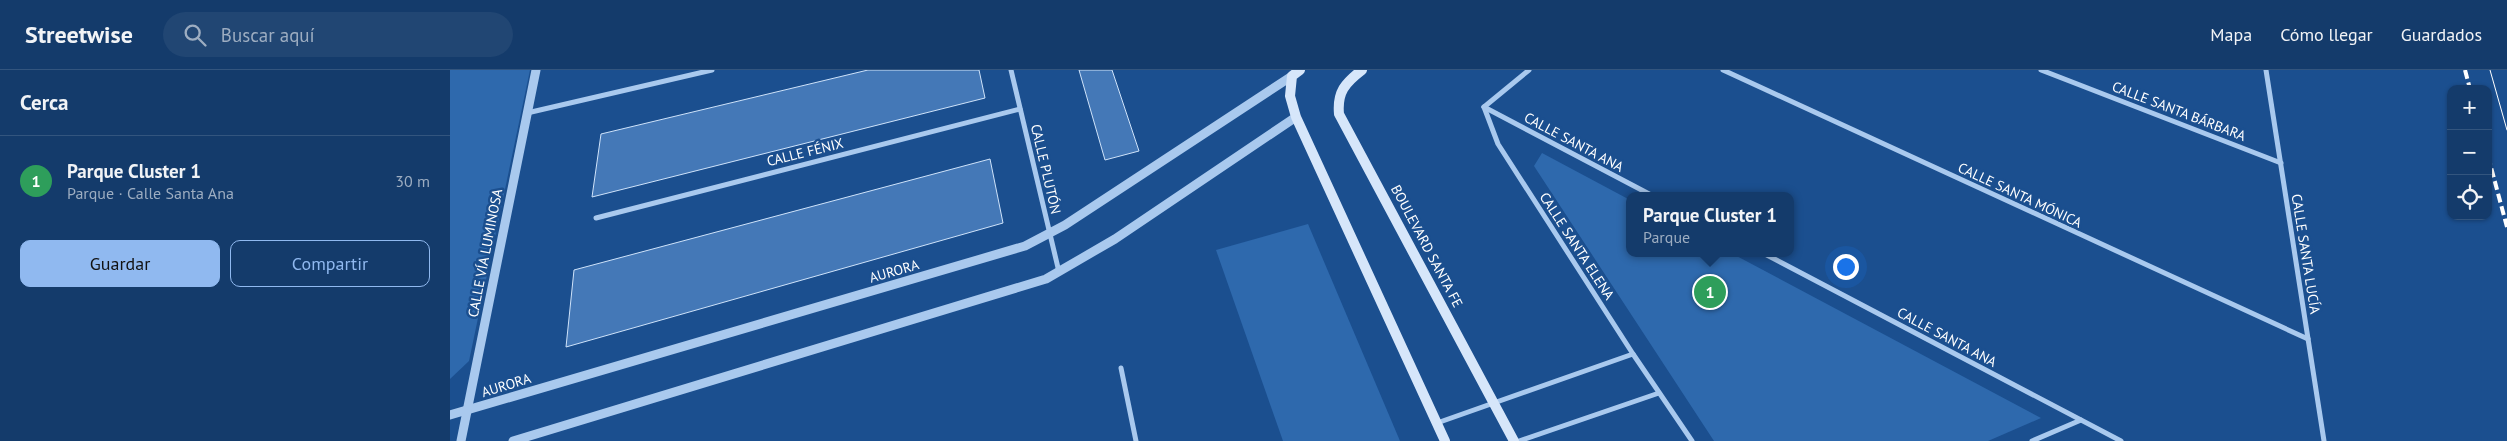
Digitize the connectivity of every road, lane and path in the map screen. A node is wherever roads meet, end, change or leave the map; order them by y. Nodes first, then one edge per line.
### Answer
1 (536, 70) edge
2 (712, 70) edge
3 (1010, 70) edge
4 (1362, 70) edge
5 (1529, 70) edge
6 (1723, 70) edge
7 (2041, 70) edge
8 (2266, 70) edge
9 (1296, 73) edge
10 (1484, 107) junction
11 (1020, 109) junction
12 (527, 113) junction
13 (1296, 117) junction
14 (2281, 163) junction
15 (1645, 192) edge
16 (596, 218) dead end
17 (1050, 234) junction
18 (1771, 257) edge
19 (1059, 272) junction
20 (2308, 340) junction
21 (1633, 354) junction
22 (1121, 368) dead end
23 (1659, 393) junction
24 (1495, 402) junction
25 (467, 411) junction
26 (450, 415) edge
27 (2081, 420) junction
28 (1437, 422) junction
29 (461, 441) edge
30 (513, 441) edge
31 (1136, 441) edge
32 (1445, 441) edge
33 (1514, 441) edge
34 (1519, 441) edge
35 (1692, 441) edge
36 (2032, 441) edge
37 (2121, 441) edge
38 (2324, 441) edge

1 - 12 street, CALLE VÍA LUMINOSA
2 - 12 street
3 - 11 street, CALLE PLUTÓN
4 - 24 main road, BOULEVARD SANTA FE
5 - 10 street
6 - 20 street, CALLE SANTA MÓNICA
7 - 14 street, CALLE SANTA BÁRBARA
8 - 14 street, CALLE SANTA LUCÍA
9 - 13 main road
9 - 17 street, AURORA
10 - 15 street, CALLE SANTA ANA
10 - 21 street, CALLE SANTA ELENA
11 - 16 street, CALLE FÉNIX
11 - 17 street, CALLE PLUTÓN
12 - 25 street, CALLE VÍA LUMINOSA
13 - 19 street
13 - 28 main road
14 - 20 street, CALLE SANTA LUCÍA
17 - 19 street, CALLE PLUTÓN
17 - 25 street, AURORA
18 - 27 street, CALLE SANTA ANA
19 - 30 street
20 - 38 street, CALLE SANTA LUCÍA
21 - 23 street, CALLE SANTA ELENA
21 - 24 street
22 - 31 street
23 - 34 street
23 - 35 street, CALLE SANTA ELENA
24 - 28 street
24 - 33 main road, BOULEVARD SANTA FE
25 - 26 street, AURORA
25 - 29 street, CALLE VÍA LUMINOSA
27 - 36 street
27 - 37 street, CALLE SANTA ANA
28 - 32 main road

